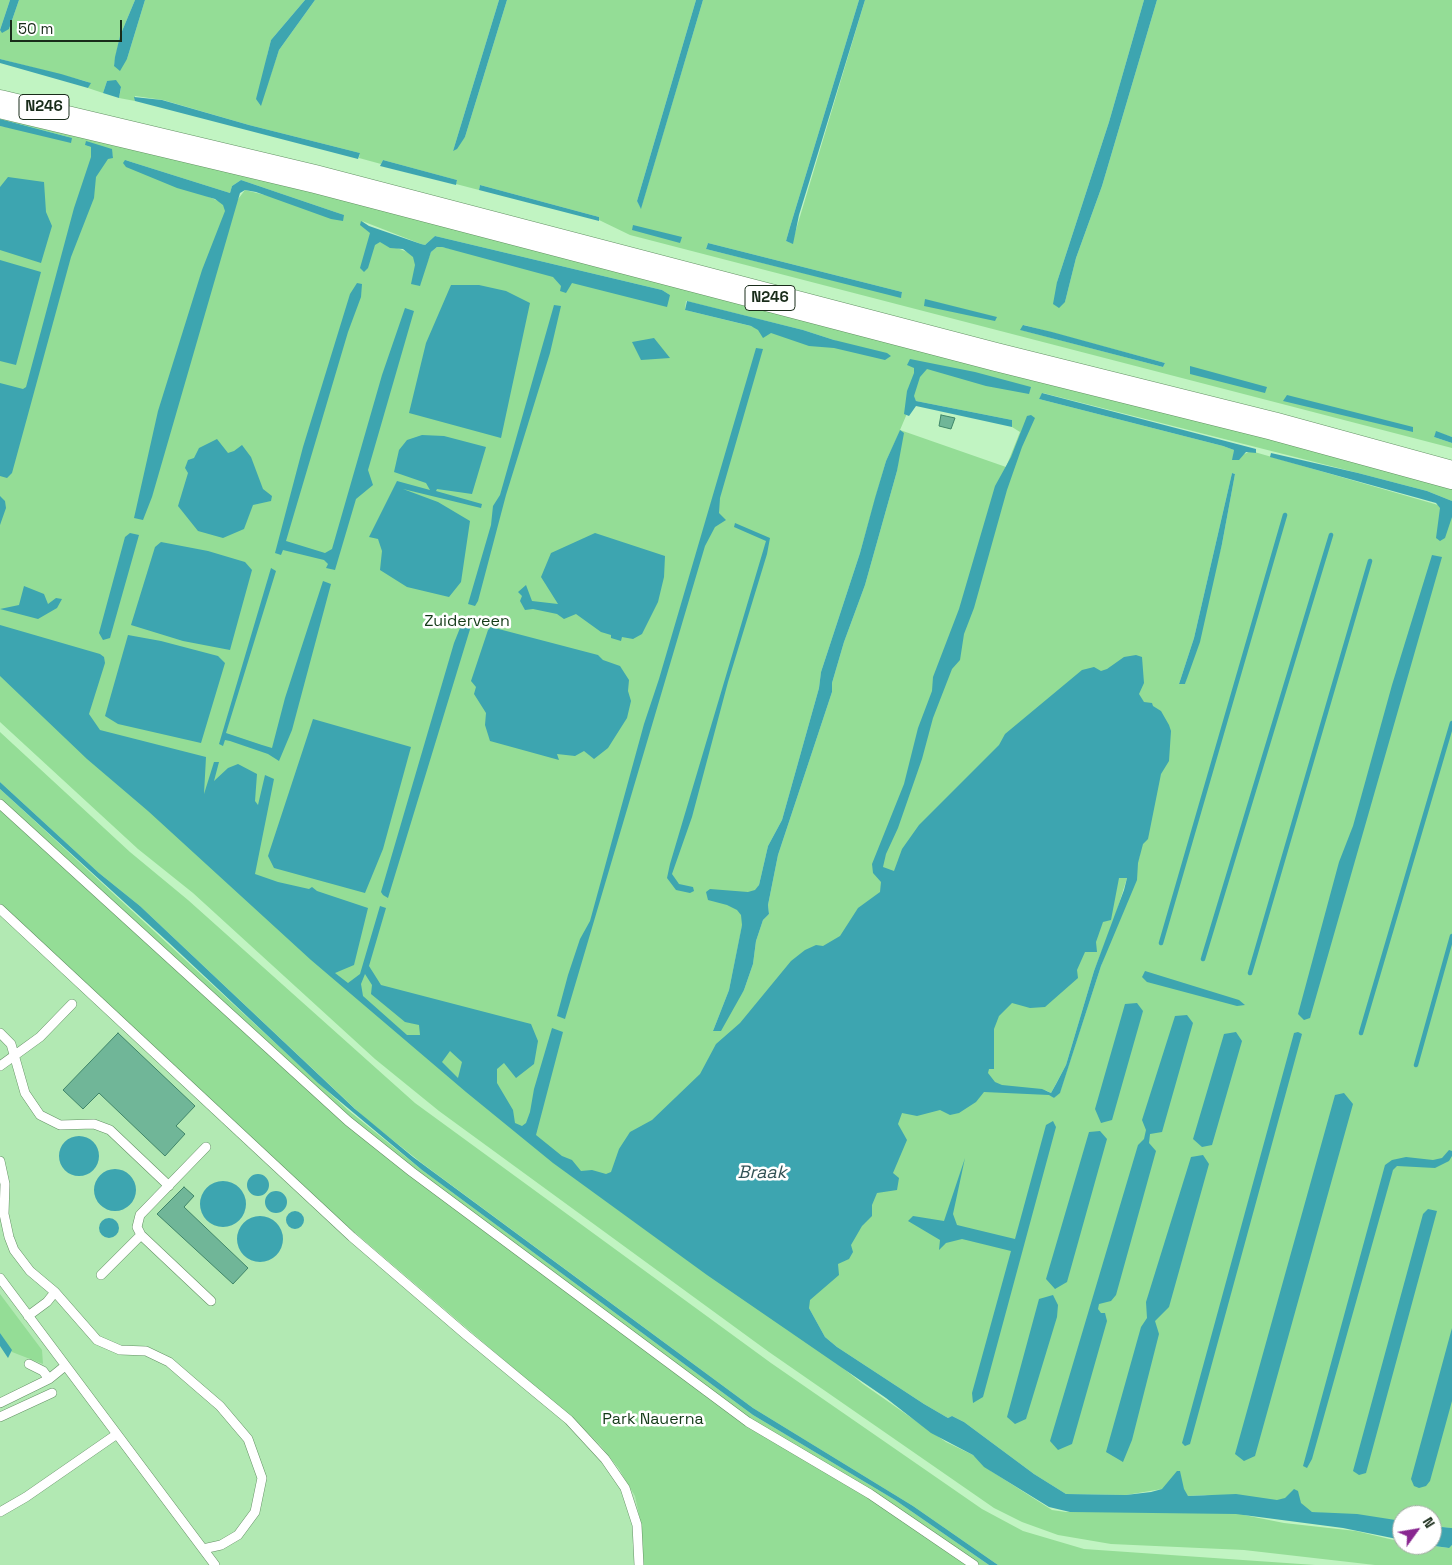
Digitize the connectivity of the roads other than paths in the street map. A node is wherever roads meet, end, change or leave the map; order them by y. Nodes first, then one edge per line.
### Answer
1 (0, 90) edge
2 (0, 104) edge
3 (88, 123) junction
4 (1452, 475) edge
5 (0, 804) edge
6 (0, 909) edge
7 (72, 1004) dead end
8 (0, 1033) edge
9 (15, 1056) junction
10 (0, 1066) edge
11 (206, 1147) dead end
12 (0, 1161) edge
13 (169, 1186) junction
14 (141, 1235) junction
15 (101, 1275) dead end
16 (0, 1278) edge
17 (55, 1292) junction
18 (211, 1302) dead end
19 (28, 1316) junction
20 (29, 1364) dead end
21 (65, 1366) junction
22 (49, 1379) junction
23 (52, 1393) dead end
24 (0, 1403) edge
25 (0, 1417) edge
26 (117, 1434) junction
27 (1, 1510) edge
28 (202, 1549) junction
29 (215, 1565) edge
30 (639, 1565) edge
31 (974, 1565) edge

1 - 3 main road, N246
2 - 3 main road, N246
3 - 4 main road, N246
5 - 31 lane
6 - 30 lane
7 - 9 lane
8 - 9 lane
9 - 10 lane
9 - 13 lane
11 - 13 lane
12 - 17 lane
13 - 14 lane
14 - 15 lane
14 - 18 lane
16 - 19 lane
17 - 19 lane
17 - 28 lane
19 - 21 lane
20 - 22 lane
21 - 22 lane
21 - 26 lane
22 - 24 lane
23 - 25 lane
26 - 27 lane
26 - 28 lane
28 - 29 lane

